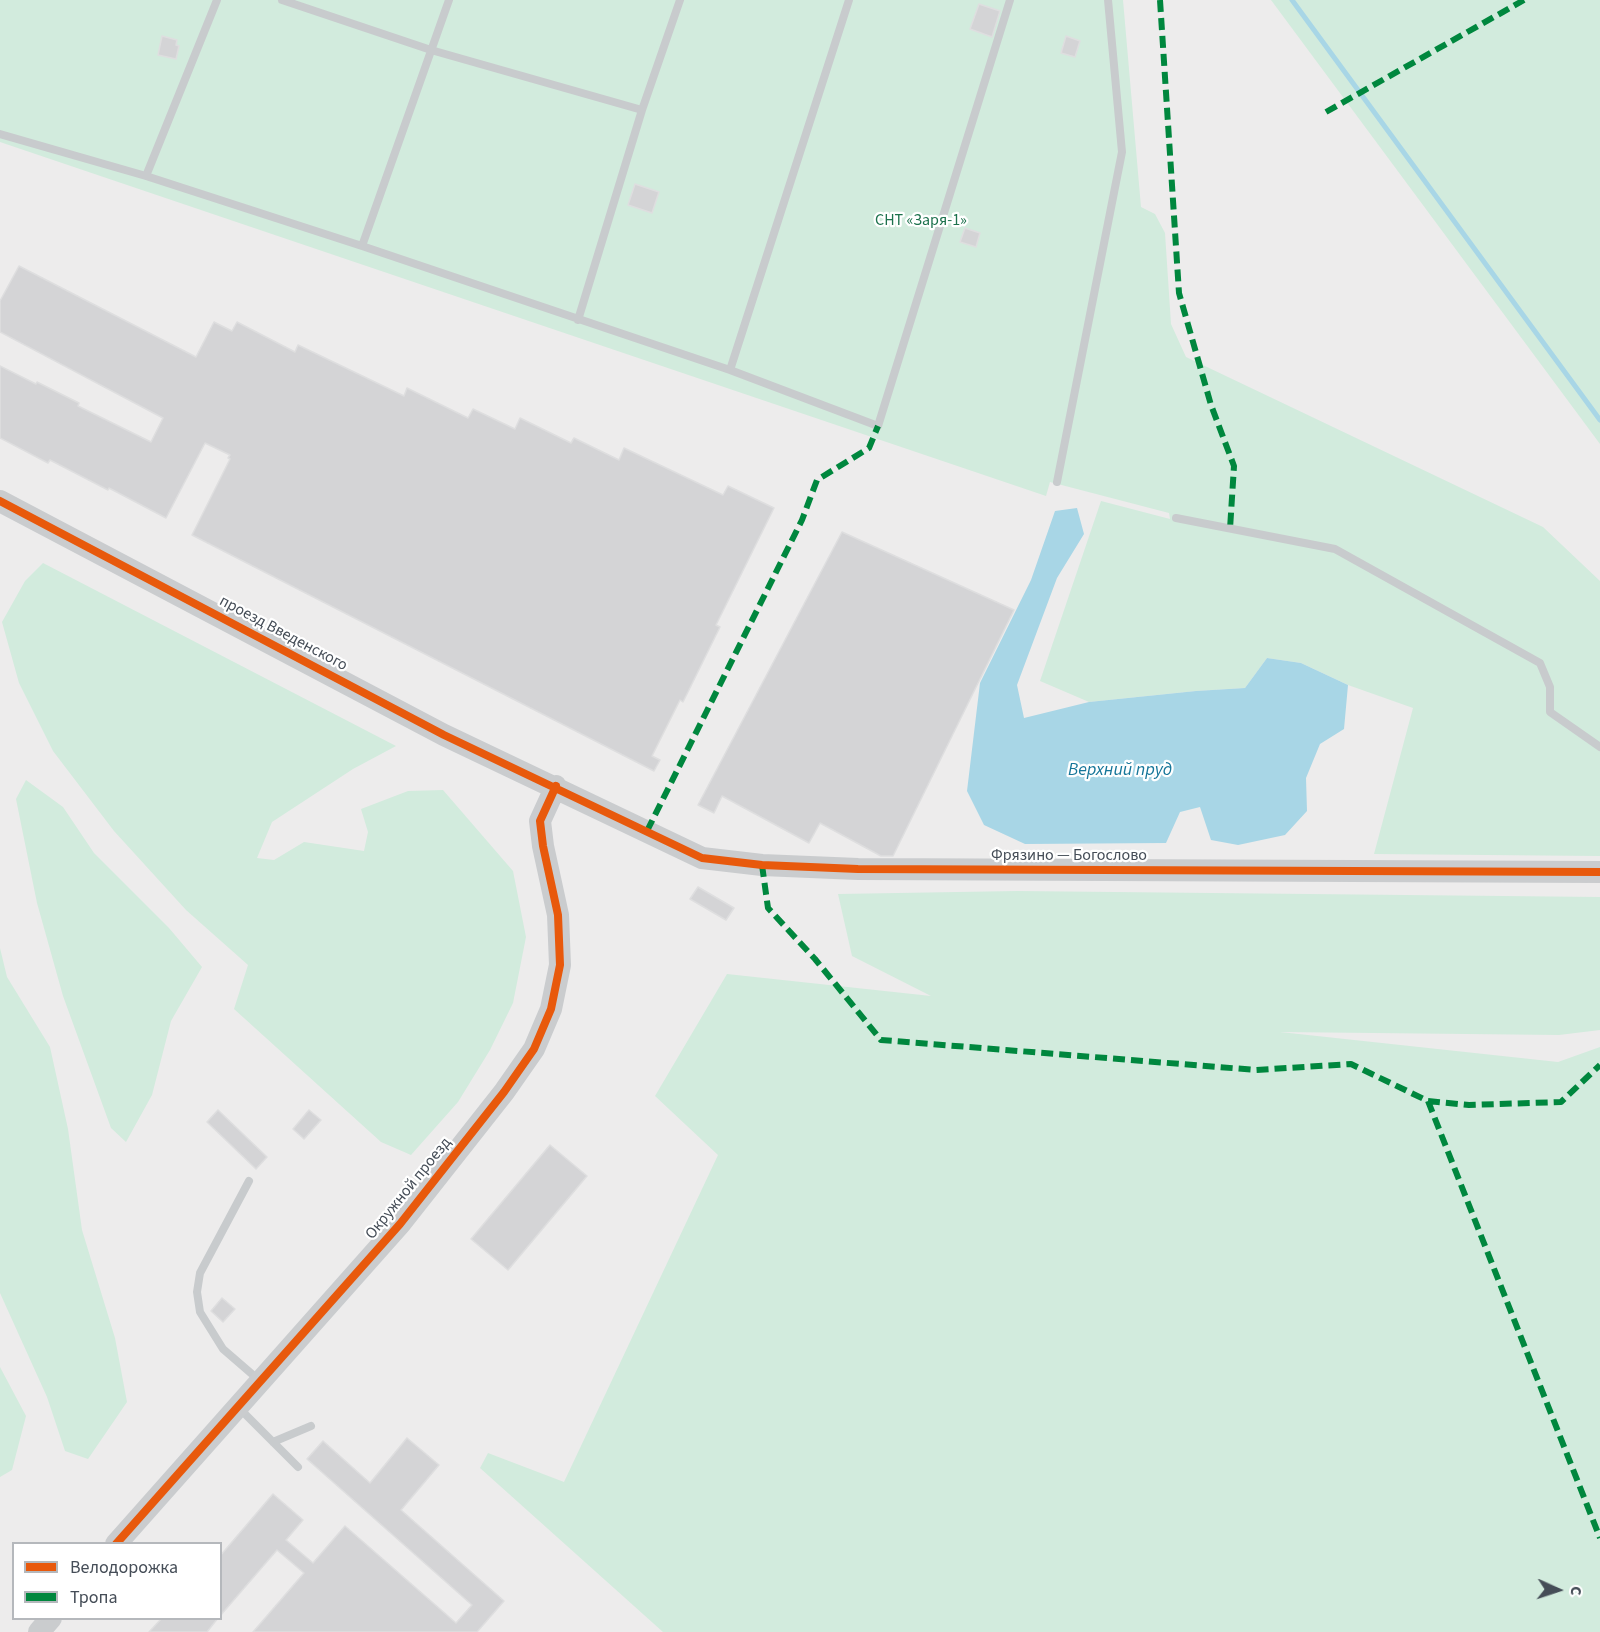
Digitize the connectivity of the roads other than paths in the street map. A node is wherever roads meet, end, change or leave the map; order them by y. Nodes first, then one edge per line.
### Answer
1 (217, 0) edge
2 (282, 0) edge
3 (449, 0) edge
4 (680, 0) edge
5 (849, 0) edge
6 (1010, 0) edge
7 (1108, 0) edge
8 (431, 50) junction
9 (642, 110) junction
10 (0, 134) edge
11 (147, 176) junction
12 (362, 246) junction
13 (578, 320) junction
14 (730, 369) junction
15 (1057, 482) dead end
16 (0, 501) edge
17 (1176, 518) dead end
18 (1600, 747) edge
19 (556, 786) junction
20 (1600, 872) edge
21 (249, 1181) dead end
22 (260, 1381) junction
23 (237, 1406) junction
24 (311, 1426) dead end
25 (273, 1442) junction
26 (298, 1467) dead end
27 (118, 1542) edge
28 (49, 1620) edge
29 (39, 1632) edge

1 - 11 lane
2 - 8 lane
3 - 8 lane
4 - 9 lane
5 - 14 lane
6 - 14 lane
7 - 15 lane
8 - 9 lane
8 - 12 lane
9 - 13 lane
10 - 11 lane
11 - 12 lane
12 - 13 lane
13 - 14 lane
16 - 19 street, проезд Введенского
17 - 18 lane
19 - 20 street, Фрязино — Богослово
19 - 22 street, Окружной проезд
21 - 22 lane
22 - 23 street, Окружной проезд
23 - 25 lane
23 - 27 street, Окружной проезд
24 - 25 lane
25 - 26 lane
28 - 29 street

